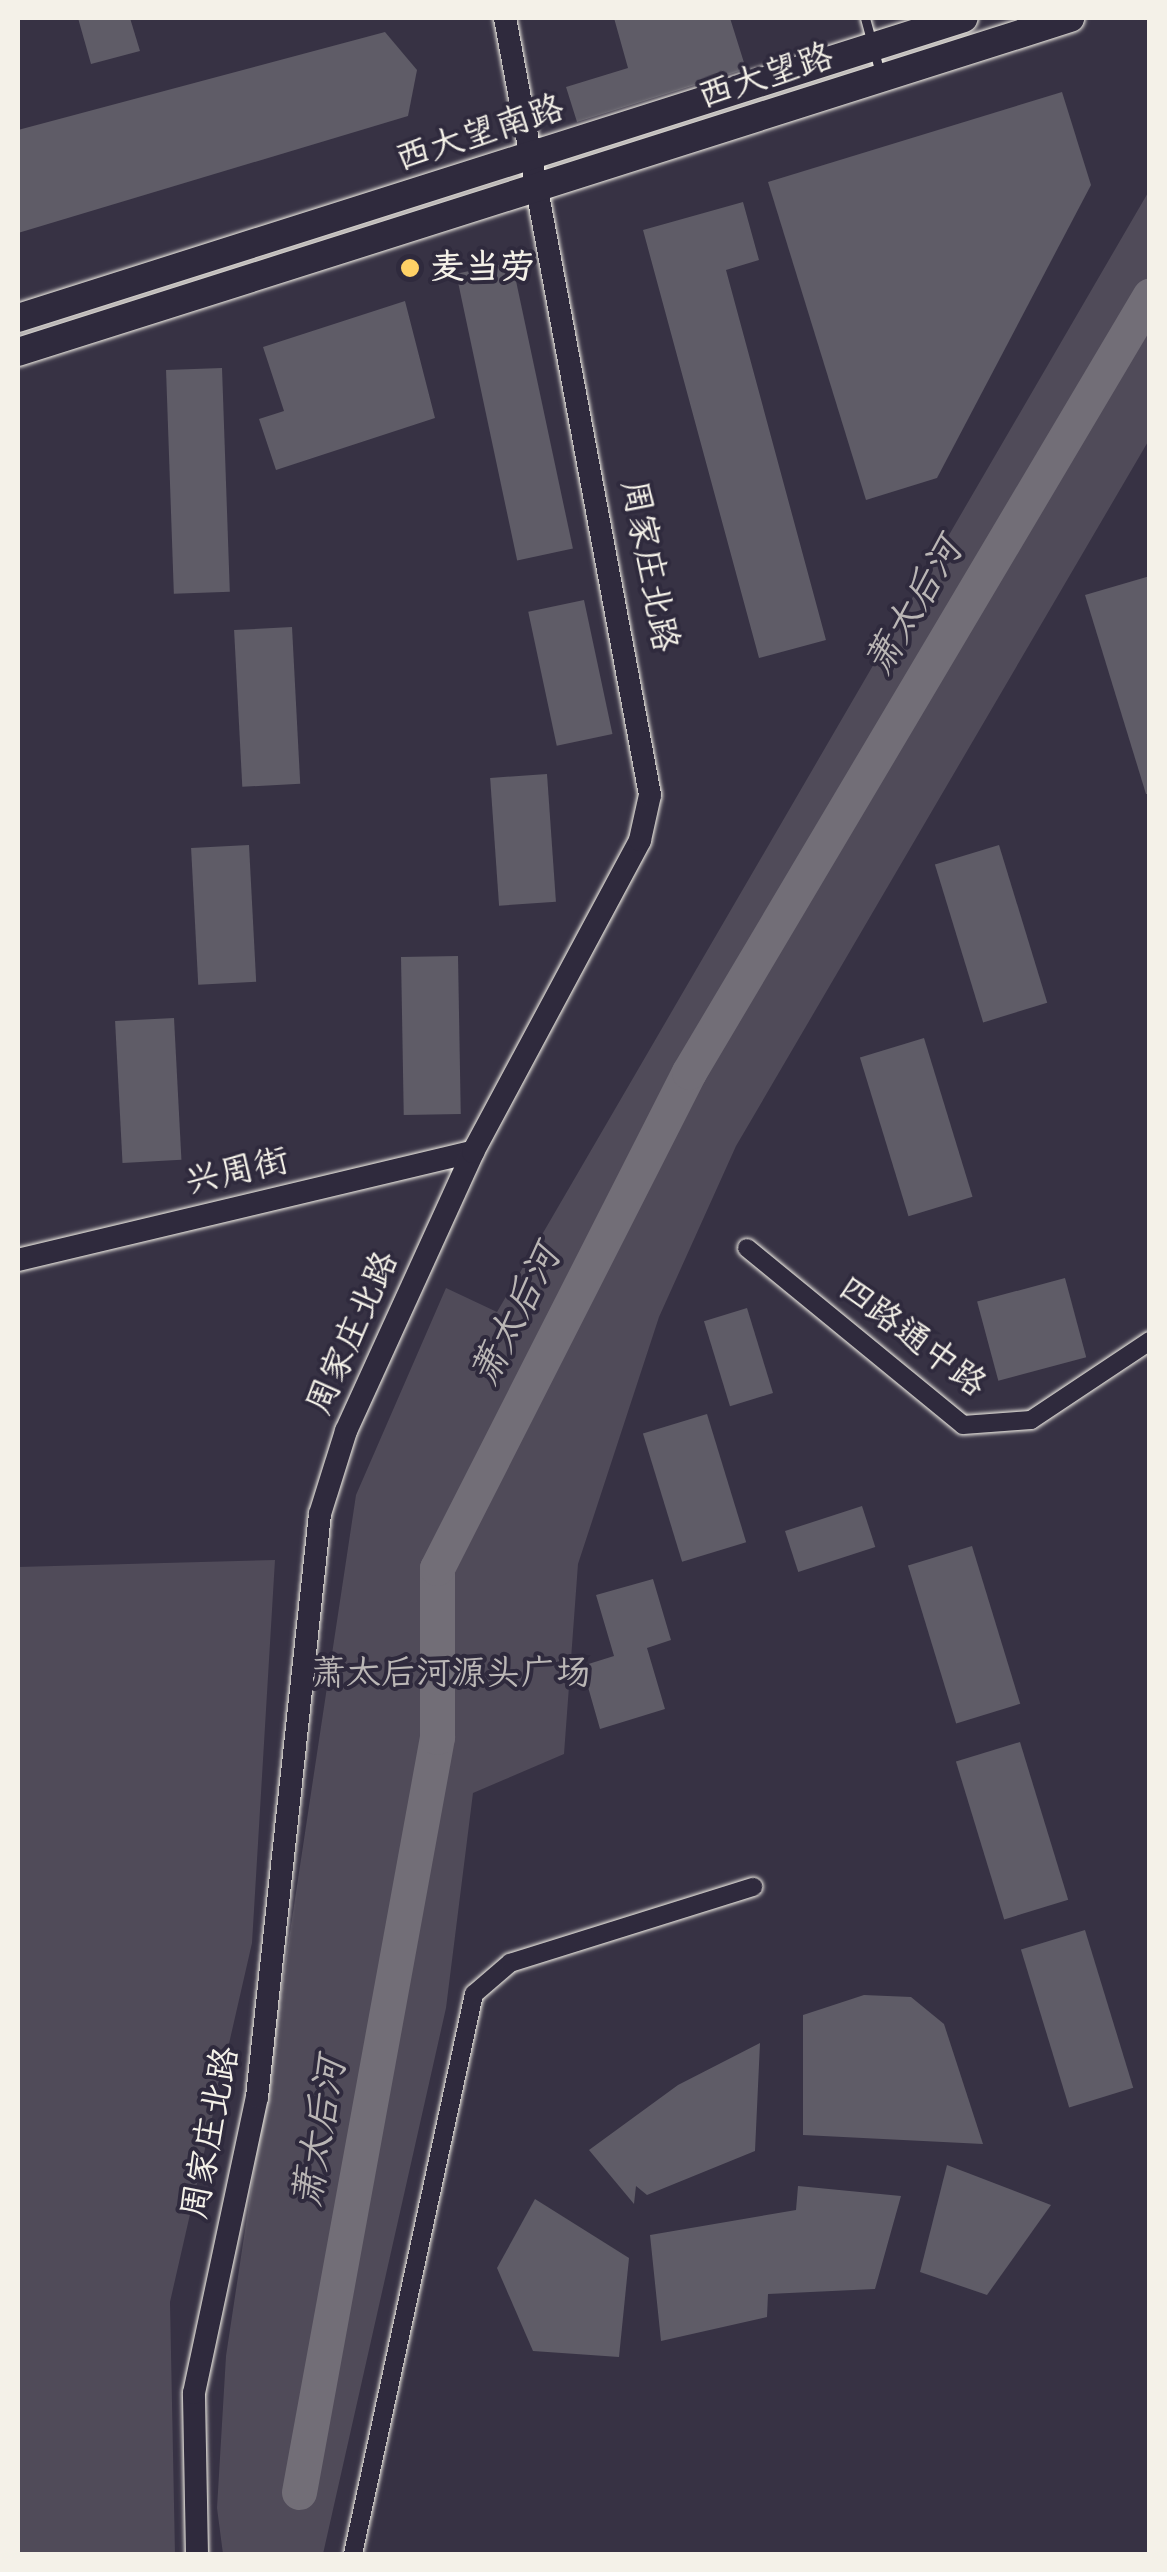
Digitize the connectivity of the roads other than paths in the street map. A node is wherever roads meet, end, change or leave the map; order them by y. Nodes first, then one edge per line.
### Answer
1 (506, 18) edge
2 (1070, 18) edge
3 (950, 20) edge
4 (869, 31) edge
5 (953, 56) junction
6 (882, 80) junction
7 (535, 157) junction
8 (542, 189) junction
9 (18, 318) edge
10 (18, 352) edge
11 (473, 1152) junction
12 (747, 1248) dead end
13 (18, 1260) edge
14 (1150, 1341) edge
15 (752, 1888) dead end
16 (196, 2554) edge
17 (353, 2554) edge

1 - 7 street, 周家庄北路
2 - 5 main road, 西大望路
3 - 4 main road, 西大望南路
3 - 5 lane
4 - 6 lane
4 - 7 main road, 西大望南路
5 - 6 main road, 西大望路
6 - 8 main road, 西大望路
7 - 8 street, 周家庄北路
7 - 9 main road, 西大望南路
8 - 10 main road, 西大望南路
8 - 11 street, 周家庄北路
11 - 13 street, 兴周街
11 - 16 street, 周家庄北路
12 - 14 street, 四路通中路
15 - 17 street

